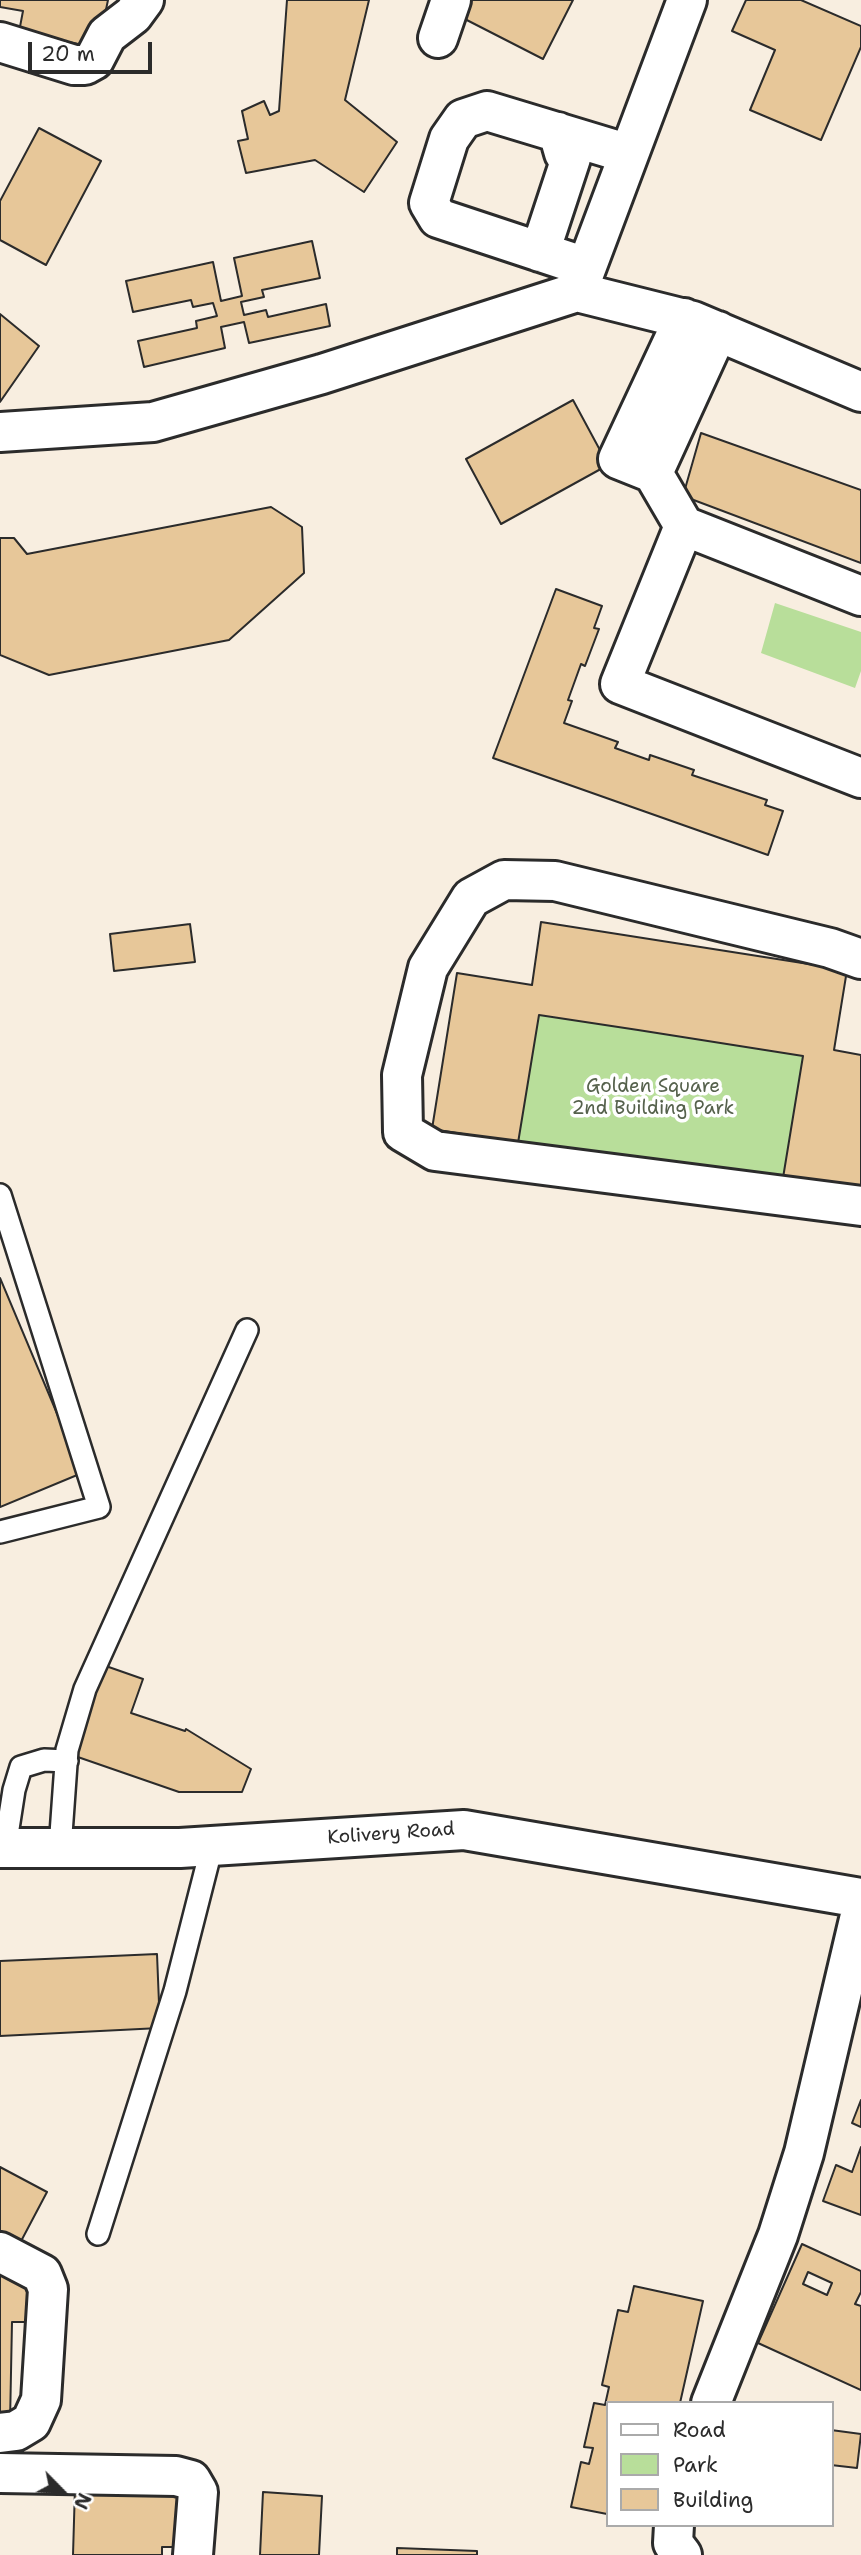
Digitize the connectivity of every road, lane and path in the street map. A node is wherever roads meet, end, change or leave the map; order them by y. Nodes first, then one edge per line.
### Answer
1 (144, 0) edge
2 (451, 0) edge
3 (687, 0) edge
4 (438, 38) dead end
5 (0, 42) edge
6 (558, 132) junction
7 (629, 154) junction
8 (540, 252) junction
9 (582, 280) junction
10 (701, 325) junction
11 (861, 392) edge
12 (0, 432) edge
13 (653, 473) junction
14 (684, 526) junction
15 (861, 596) edge
16 (861, 778) edge
17 (861, 958) edge
18 (0, 1195) edge
19 (861, 1206) edge
20 (247, 1329) dead end
21 (0, 1532) edge
22 (66, 1761) junction
23 (212, 1846) junction
24 (2, 1848) edge
25 (60, 1848) junction
26 (861, 1898) edge
27 (861, 1911) edge
28 (98, 2234) dead end
29 (0, 2252) edge
30 (712, 2401) edge
31 (0, 2433) edge
32 (0, 2473) edge
33 (674, 2527) edge
34 (193, 2555) edge
35 (682, 2555) edge

1 - 5 street
2 - 4 street
3 - 7 street
6 - 7 street
6 - 8 street
6 - 8 street
7 - 9 street
8 - 9 street
9 - 10 street
9 - 12 street
10 - 11 street
10 - 13 street
10 - 13 street
13 - 14 street
14 - 15 street
14 - 16 street
17 - 19 street
18 - 21 lane
20 - 22 lane
22 - 24 lane
22 - 25 lane
23 - 25 street, Kolivery Road
23 - 26 street, Kolivery Road
23 - 28 lane
24 - 25 street, Kolivery Road
27 - 30 street
29 - 31 street
32 - 34 street
33 - 35 street

